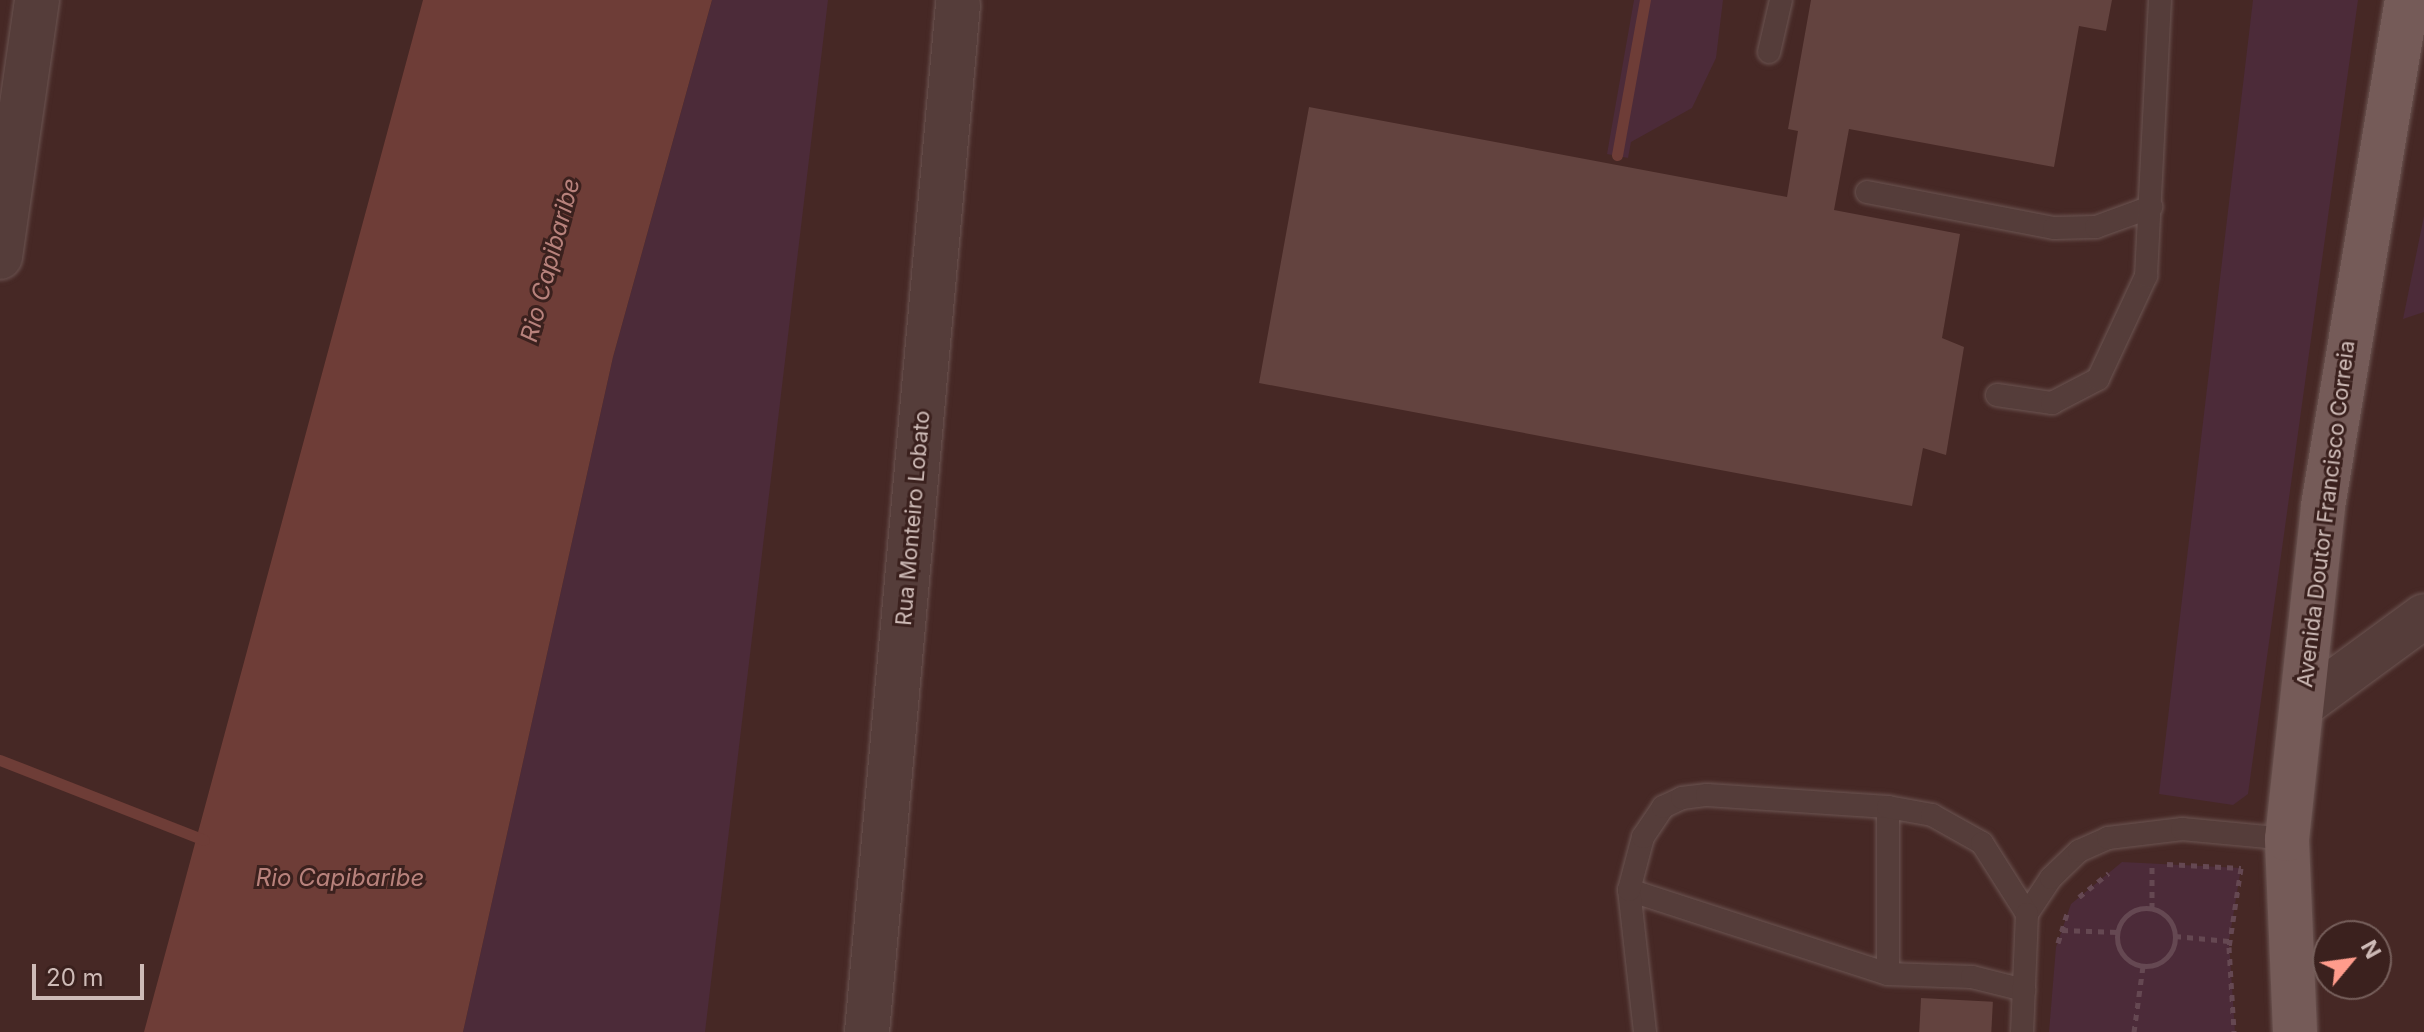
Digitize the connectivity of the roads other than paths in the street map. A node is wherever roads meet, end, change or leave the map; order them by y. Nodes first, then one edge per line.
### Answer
1 (37, 0) edge
2 (1781, 0) edge
3 (2160, 0) edge
4 (2407, 0) edge
5 (958, 4) dead end
6 (1769, 52) dead end
7 (1867, 192) dead end
8 (2151, 207) junction
9 (0, 257) edge
10 (1997, 395) dead end
11 (2424, 616) edge
12 (2303, 705) junction
13 (1888, 807) junction
14 (2287, 839) junction
15 (1629, 890) junction
16 (2027, 914) junction
17 (1888, 974) junction
18 (2024, 990) junction
19 (867, 1032) edge
20 (1645, 1032) edge
21 (2022, 1032) edge
22 (2295, 1032) edge

1 - 9 street
2 - 6 lane
3 - 8 lane
4 - 12 main road, Avenida Doutor Francisco Correia
5 - 19 street, Rua Monteiro Lobato
7 - 8 lane
8 - 10 lane
11 - 12 street
12 - 14 main road, Avenida Doutor Francisco Correia
13 - 15 lane
13 - 16 lane
13 - 17 lane
14 - 16 lane
14 - 22 main road, Avenida Doutor Francisco Correia
15 - 17 lane
15 - 20 lane
16 - 18 lane
17 - 18 lane
18 - 21 lane

